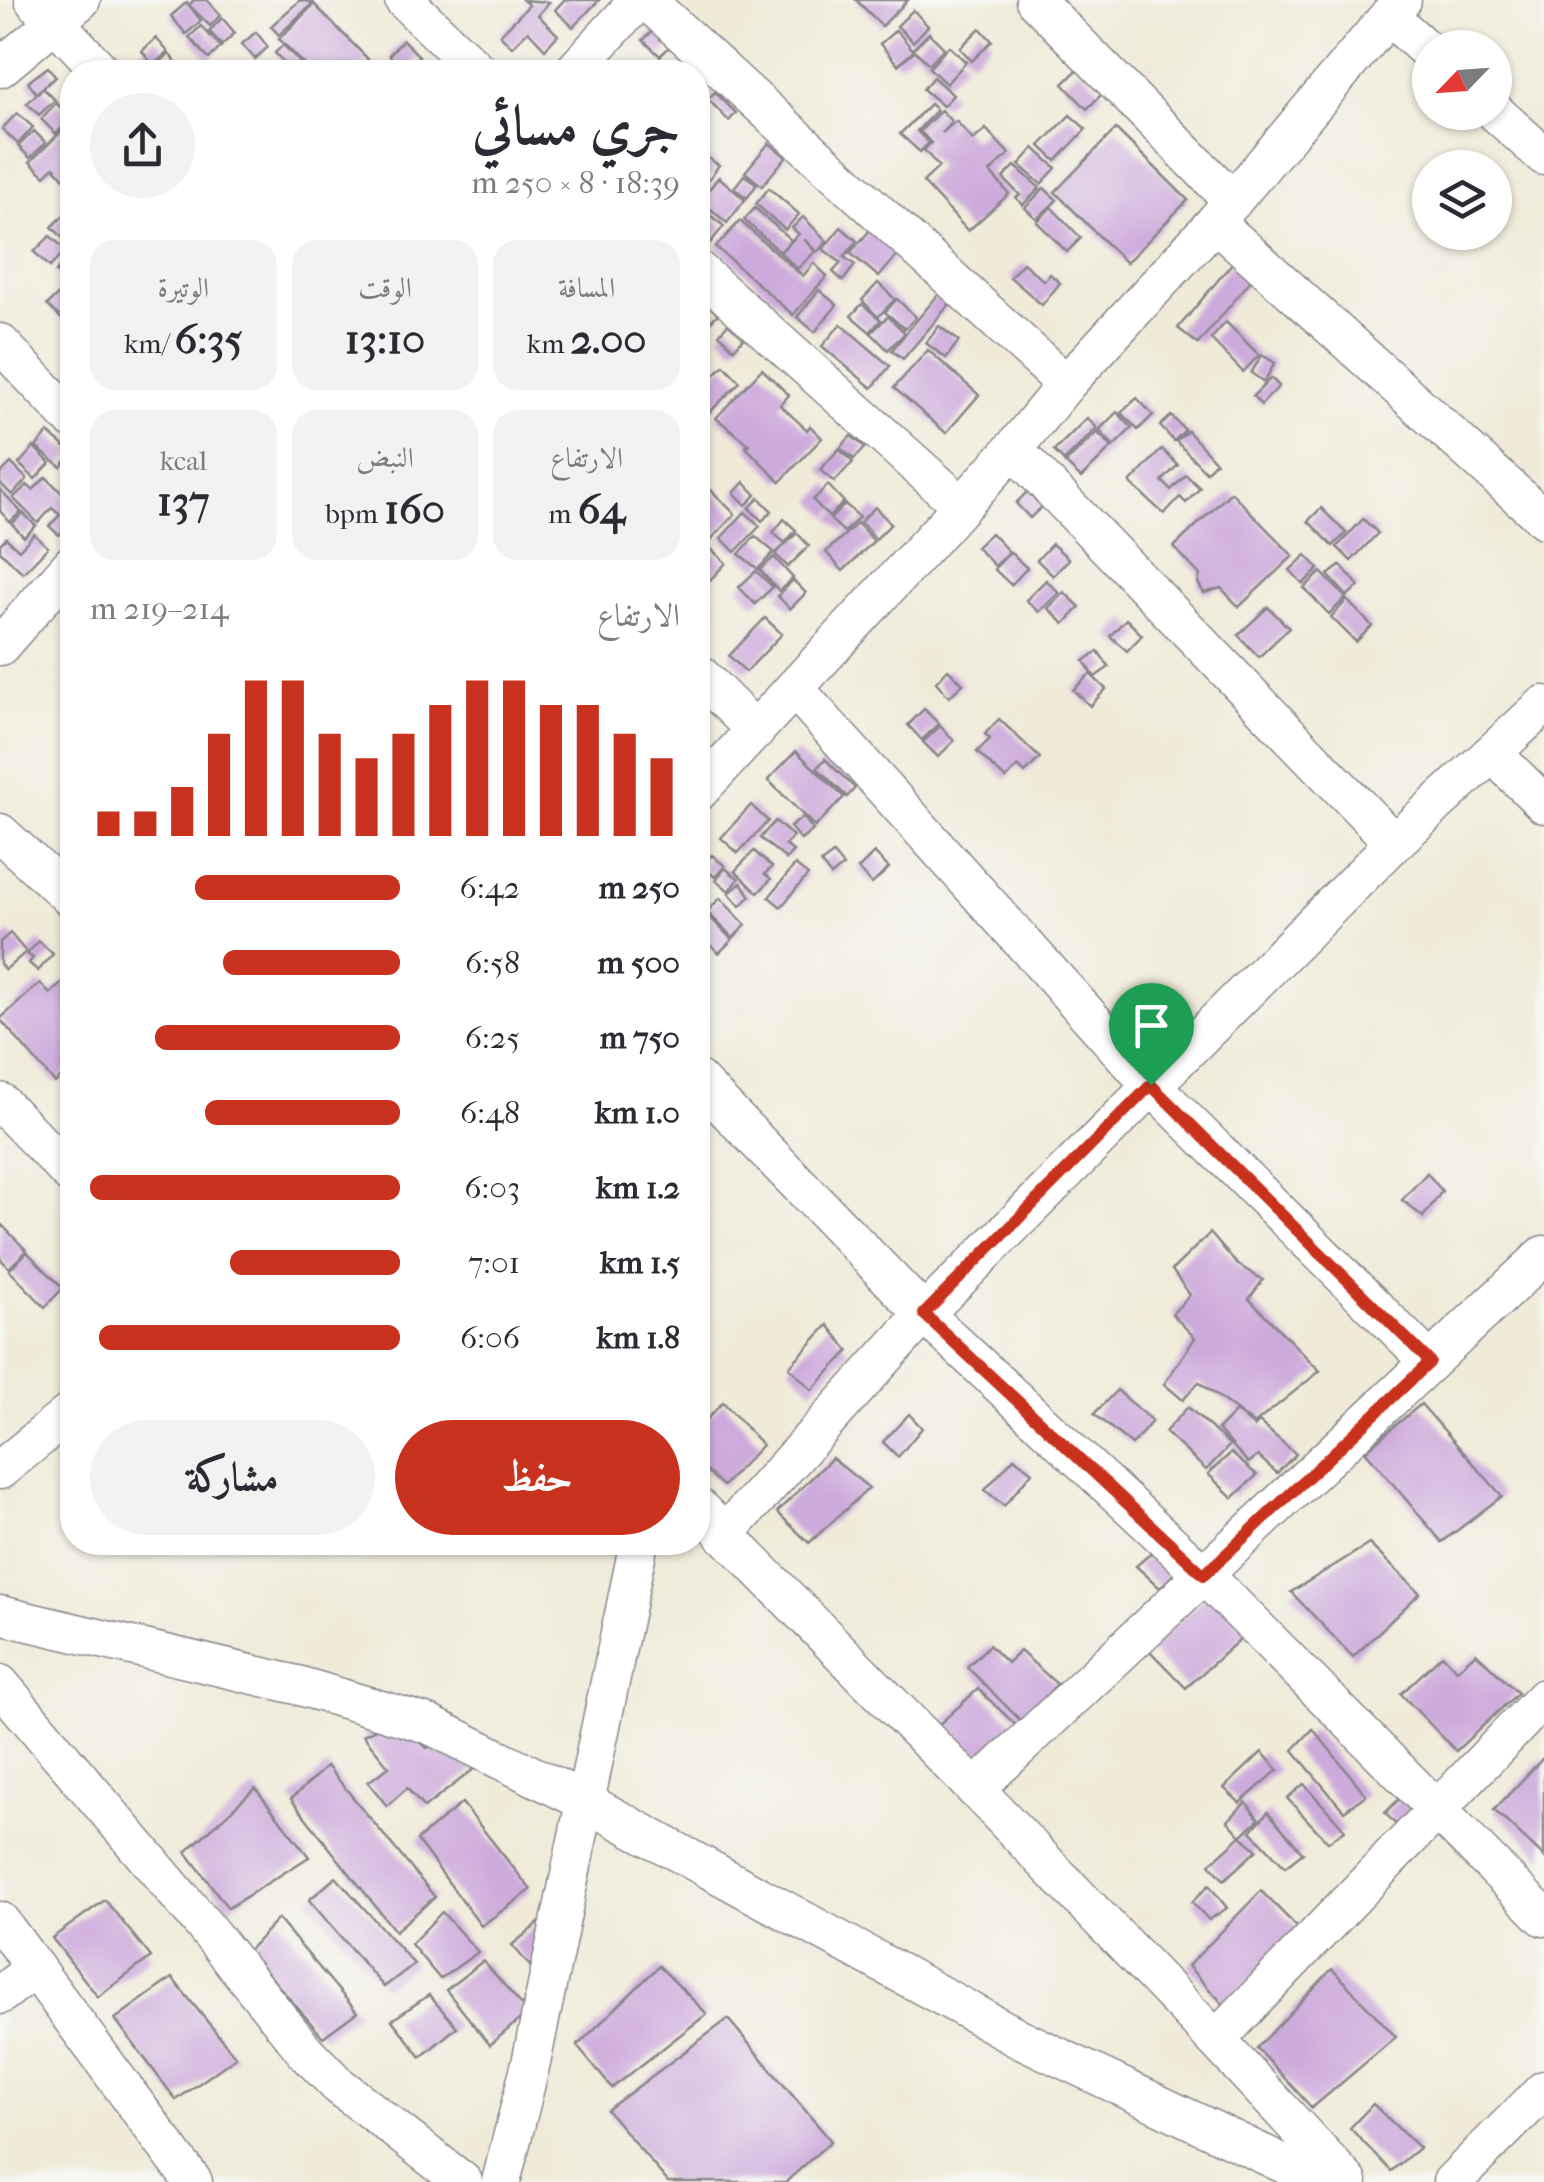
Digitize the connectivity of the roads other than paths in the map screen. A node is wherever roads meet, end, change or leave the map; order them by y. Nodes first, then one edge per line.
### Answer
1 (404, 0) edge
2 (642, 0) edge
3 (1035, 0) edge
4 (56, 8) edge
5 (1395, 8) edge
6 (1412, 30) edge
7 (93, 60) edge
8 (466, 60) edge
9 (584, 60) edge
10 (708, 60) edge
11 (710, 62) edge
12 (0, 68) edge
13 (1512, 127) edge
14 (1544, 156) edge
15 (1224, 211) junction
16 (710, 281) edge
17 (0, 343) edge
18 (1066, 384) junction
19 (60, 406) edge
20 (1013, 449) junction
21 (960, 504) junction
22 (1544, 519) edge
23 (60, 578) edge
24 (0, 646) edge
25 (710, 685) edge
26 (794, 688) junction
27 (1544, 705) edge
28 (756, 731) junction
29 (1493, 754) junction
30 (710, 779) edge
31 (1544, 804) edge
32 (1394, 843) junction
33 (8, 855) edge
34 (60, 892) edge
35 (1151, 1085) junction
36 (710, 1092) edge
37 (0, 1102) edge
38 (60, 1164) edge
39 (1544, 1256) edge
40 (924, 1314) junction
41 (1430, 1362) junction
42 (60, 1421) edge
43 (0, 1470) edge
44 (710, 1520) edge
45 (724, 1535) junction
46 (637, 1555) edge
47 (1204, 1575) junction
48 (0, 1615) edge
49 (0, 1684) edge
50 (1544, 1698) edge
51 (975, 1789) junction
52 (584, 1801) junction
53 (1437, 1810) junction
54 (1544, 1917) edge
55 (0, 1921) edge
56 (35, 1968) junction
57 (0, 1995) edge
58 (1216, 2040) junction
59 (1544, 2090) edge
60 (193, 2182) edge
61 (463, 2182) edge
62 (501, 2182) edge
63 (1322, 2182) edge
64 (1348, 2182) edge
65 (1452, 2182) edge

1 - 8 street
2 - 9 street
2 - 10 street
3 - 15 street
4 - 7 street
4 - 12 street
5 - 6 street
5 - 15 street
11 - 18 street
13 - 14 street
15 - 18 street
15 - 22 street
16 - 21 street
17 - 19 street
18 - 20 street
20 - 21 street
20 - 32 street
21 - 26 street
23 - 24 street
25 - 28 street
26 - 28 street
26 - 35 street
27 - 29 street
28 - 30 street
29 - 31 street
29 - 32 street
32 - 35 street
33 - 34 street
35 - 40 street
35 - 41 street
36 - 40 street
37 - 38 street
39 - 41 street
40 - 45 street
40 - 47 street
41 - 47 street
42 - 43 street
44 - 45 street
45 - 51 street
46 - 52 street
47 - 51 street
47 - 53 street
48 - 52 street
49 - 61 street
50 - 53 street
51 - 58 street
52 - 62 street
52 - 63 street
53 - 54 street
53 - 58 street
55 - 56 street
56 - 57 street
56 - 60 street
58 - 64 street
59 - 65 street

